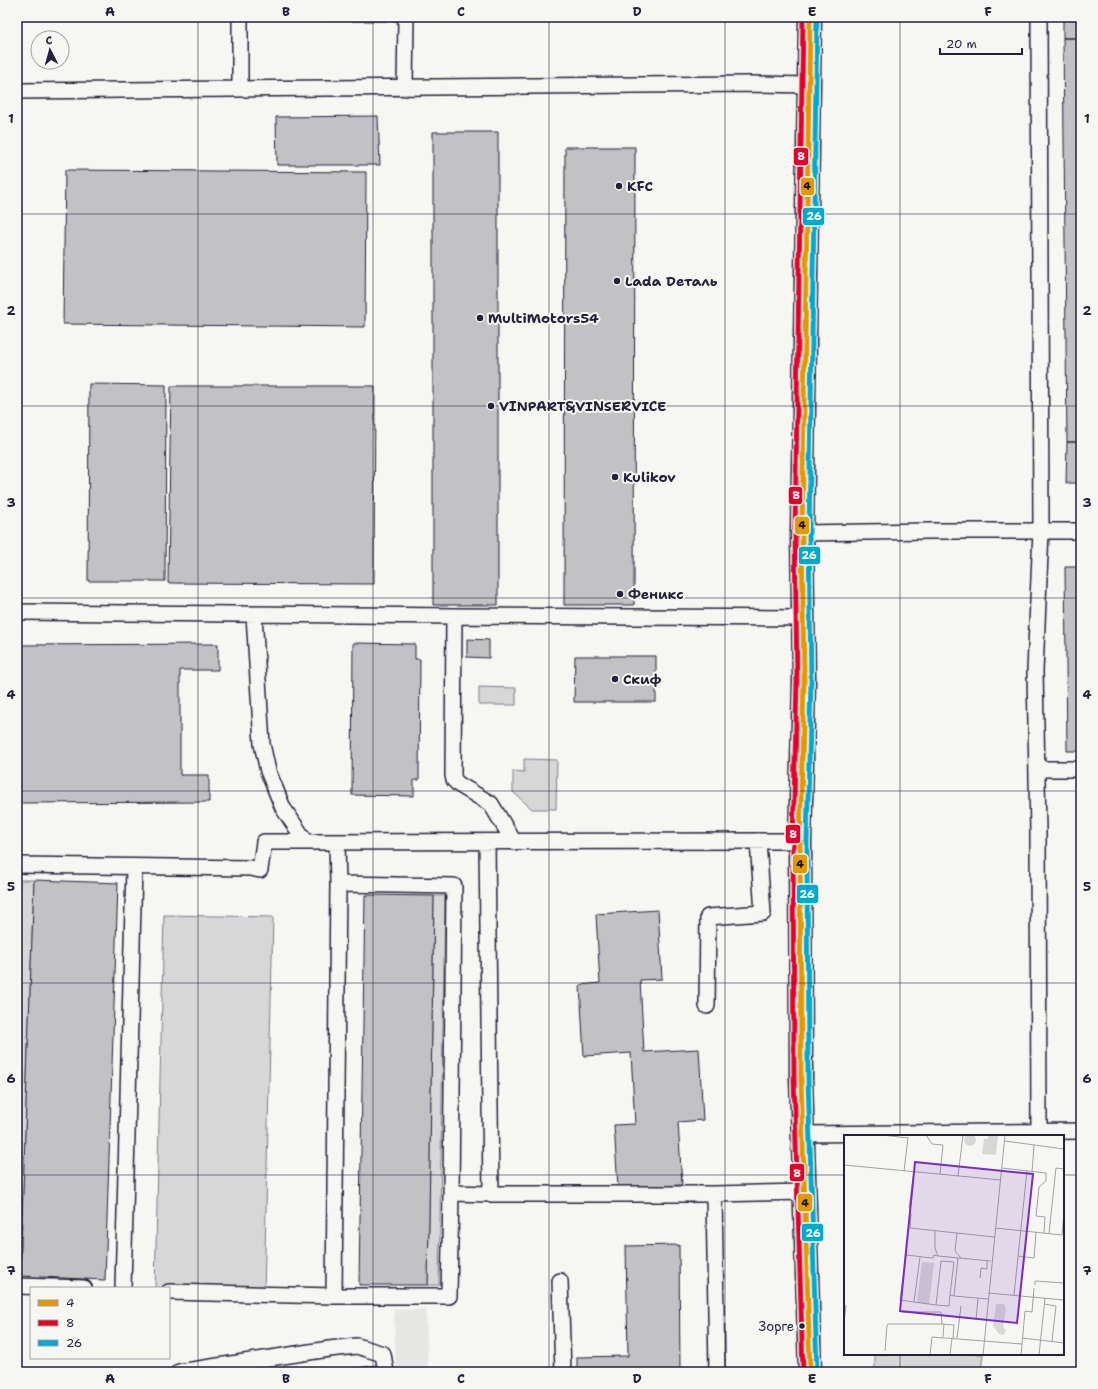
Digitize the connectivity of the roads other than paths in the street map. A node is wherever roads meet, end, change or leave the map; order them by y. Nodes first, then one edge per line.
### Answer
1 (240, 17) edge
2 (406, 17) edge
3 (810, 17) edge
4 (1039, 17) edge
5 (809, 85) junction
6 (240, 88) junction
7 (405, 88) junction
8 (17, 91) edge
9 (1081, 530) edge
10 (1041, 531) junction
11 (802, 533) junction
12 (17, 612) edge
13 (254, 615) junction
14 (454, 616) junction
15 (803, 618) junction
16 (1081, 768) edge
17 (1038, 769) junction
18 (758, 841) junction
19 (800, 841) junction
20 (306, 842) junction
21 (337, 842) junction
22 (487, 842) junction
23 (514, 842) junction
24 (17, 865) edge
25 (134, 868) junction
26 (338, 884) junction
27 (707, 1006) dead end
28 (1039, 1131) junction
29 (1081, 1131) edge
30 (803, 1134) junction
31 (805, 1192) junction
32 (451, 1193) junction
33 (491, 1194) junction
34 (714, 1194) junction
35 (560, 1281) dead end
36 (17, 1286) edge
37 (50, 1287) edge
38 (124, 1287) edge
39 (170, 1292) edge
40 (334, 1296) junction
41 (179, 1372) edge
42 (386, 1372) edge
43 (563, 1372) edge
44 (718, 1372) edge
45 (810, 1372) edge

1 - 6 lane
2 - 7 lane
3 - 5 street
4 - 10 lane
5 - 7 lane
5 - 11 street
6 - 7 lane
6 - 8 lane
9 - 10 lane
10 - 11 lane
10 - 17 lane
11 - 15 street
12 - 13 lane
13 - 14 lane
13 - 20 lane
14 - 15 lane
14 - 23 lane
15 - 19 street
16 - 17 lane
17 - 28 lane
18 - 19 lane
18 - 23 lane
18 - 27 lane
19 - 30 street
20 - 21 lane
20 - 25 lane
21 - 22 lane
21 - 26 lane
22 - 23 lane
22 - 33 lane
24 - 25 lane
25 - 38 lane
26 - 32 lane
26 - 40 lane
28 - 29 lane
28 - 30 lane
30 - 31 street
31 - 34 lane
31 - 45 street
32 - 33 lane
32 - 40 lane
33 - 34 lane
34 - 44 lane
35 - 43 lane
36 - 37 lane
39 - 40 lane
41 - 42 lane

